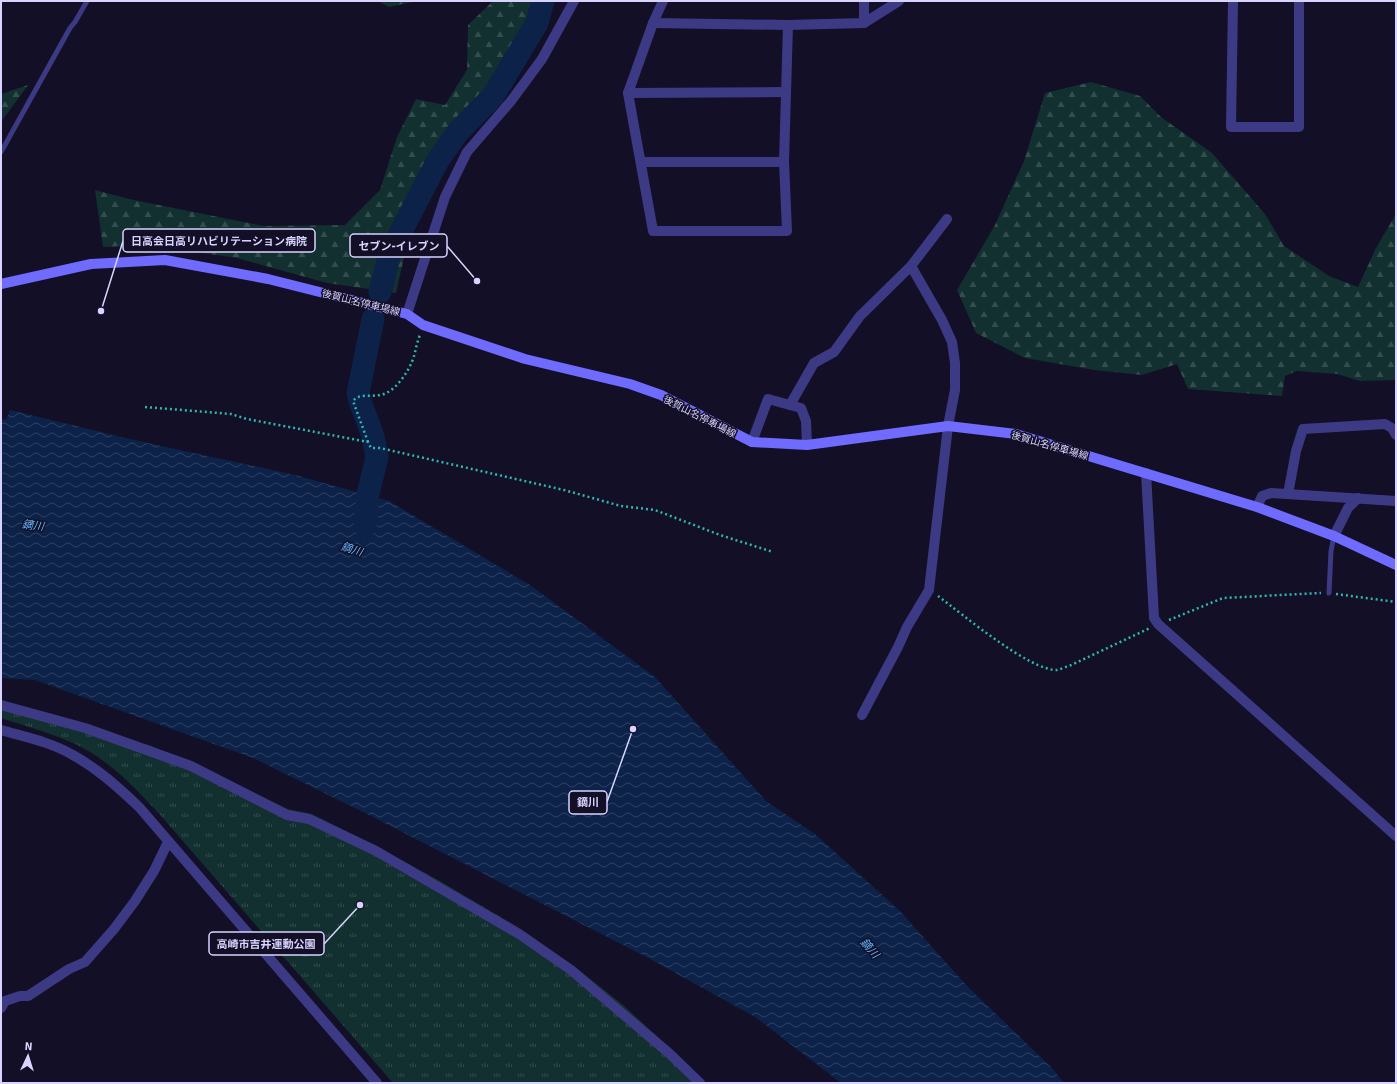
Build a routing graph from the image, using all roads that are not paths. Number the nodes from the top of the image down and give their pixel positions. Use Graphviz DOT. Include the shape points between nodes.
graph roads {
  1 [pos="87,1"];
  2 [pos="574,1"];
  3 [pos="663,1"];
  4 [pos="864,1"];
  5 [pos="899,1"];
  6 [pos="1233,1"];
  7 [pos="1299,1"];
  8 [pos="653,23"];
  9 [pos="864,23"];
  10 [pos="788,25"];
  11 [pos="785,92"];
  12 [pos="628,93"];
  13 [pos="1,152"];
  14 [pos="642,162"];
  15 [pos="784,162"];
  16 [pos="947,219"];
  17 [pos="911,266"];
  18 [pos="1,284"];
  19 [pos="407,314"];
  20 [pos="790,405"];
  21 [pos="948,426"];
  22 [pos="1396,435"];
  23 [pos="752,442"];
  24 [pos="807,445"];
  25 [pos="1146,473"];
  26 [pos="1288,494"];
  27 [pos="1358,498"];
  28 [pos="1396,501"];
  29 [pos="1257,507"];
  30 [pos="1334,536"];
  31 [pos="1396,565"];
  32 [pos="1329,593"];
  33 [pos="1,705"];
  34 [pos="862,715"];
  35 [pos="1,730"];
  36 [pos="1396,836"];
  37 [pos="168,842"];
  38 [pos="1,1008"];
  39 [pos="377,1083"];
  40 [pos="700,1083"];
  1 -- 13 [label="lane"];
  2 -- 19 [label="street" via="542,59 468,152 446,197"];
  3 -- 8 [label="street"];
  4 -- 9 [label="street"];
  5 -- 9 [label="street"];
  6 -- 7 [label="street" via="1231,127 1299,127"];
  8 -- 10 [label="street"];
  8 -- 12 [label="street"];
  9 -- 10 [label="street"];
  10 -- 11 [label="street"];
  11 -- 12 [label="street"];
  11 -- 15 [label="street"];
  12 -- 14 [label="street"];
  14 -- 15 [label="street"];
  14 -- 15 [label="street" via="654,231 787,231"];
  16 -- 17 [label="street"];
  17 -- 20 [label="street" via="860,316 834,352 814,363"];
  17 -- 21 [label="street" via="952,342 955,390"];
  18 -- 19 [label="main road, 後賀山名停車場線" via="91,264 165,260 268,278"];
  19 -- 23 [label="main road, 後賀山名停車場線" via="423,325 525,359 630,384 661,395"];
  20 -- 23 [label="street" via="768,399"];
  20 -- 24 [label="street" via="801,408 806,420"];
  21 -- 24 [label="main road, 後賀山名停車場線"];
  21 -- 25 [label="main road, 後賀山名停車場線" via="1016,434"];
  21 -- 34 [label="street" via="929,590"];
  22 -- 26 [label="street" via="1392,428 1385,424 1303,429"];
  23 -- 24 [label="main road, 後賀山名停車場線"];
  25 -- 29 [label="main road, 後賀山名停車場線"];
  25 -- 36 [label="street" via="1154,618 1158,624"];
  26 -- 27 [label="street"];
  26 -- 29 [label="street" via="1271,493 1262,496"];
  27 -- 28 [label="street"];
  27 -- 30 [label="street" via="1348,508"];
  29 -- 30 [label="main road, 後賀山名停車場線"];
  30 -- 31 [label="main road, 後賀山名停車場線"];
  30 -- 32 [label="lane" via="1330,551"];
  33 -- 40 [label="street" via="85,728 184,763 287,815 309,819 376,851 518,934 571,970 670,1054"];
  35 -- 37 [label="street" via="70,753 95,768 139,807"];
  37 -- 38 [label="street" via="154,871 134,901 85,962 69,969 28,996 5,1001"];
  37 -- 39 [label="street"];
}
